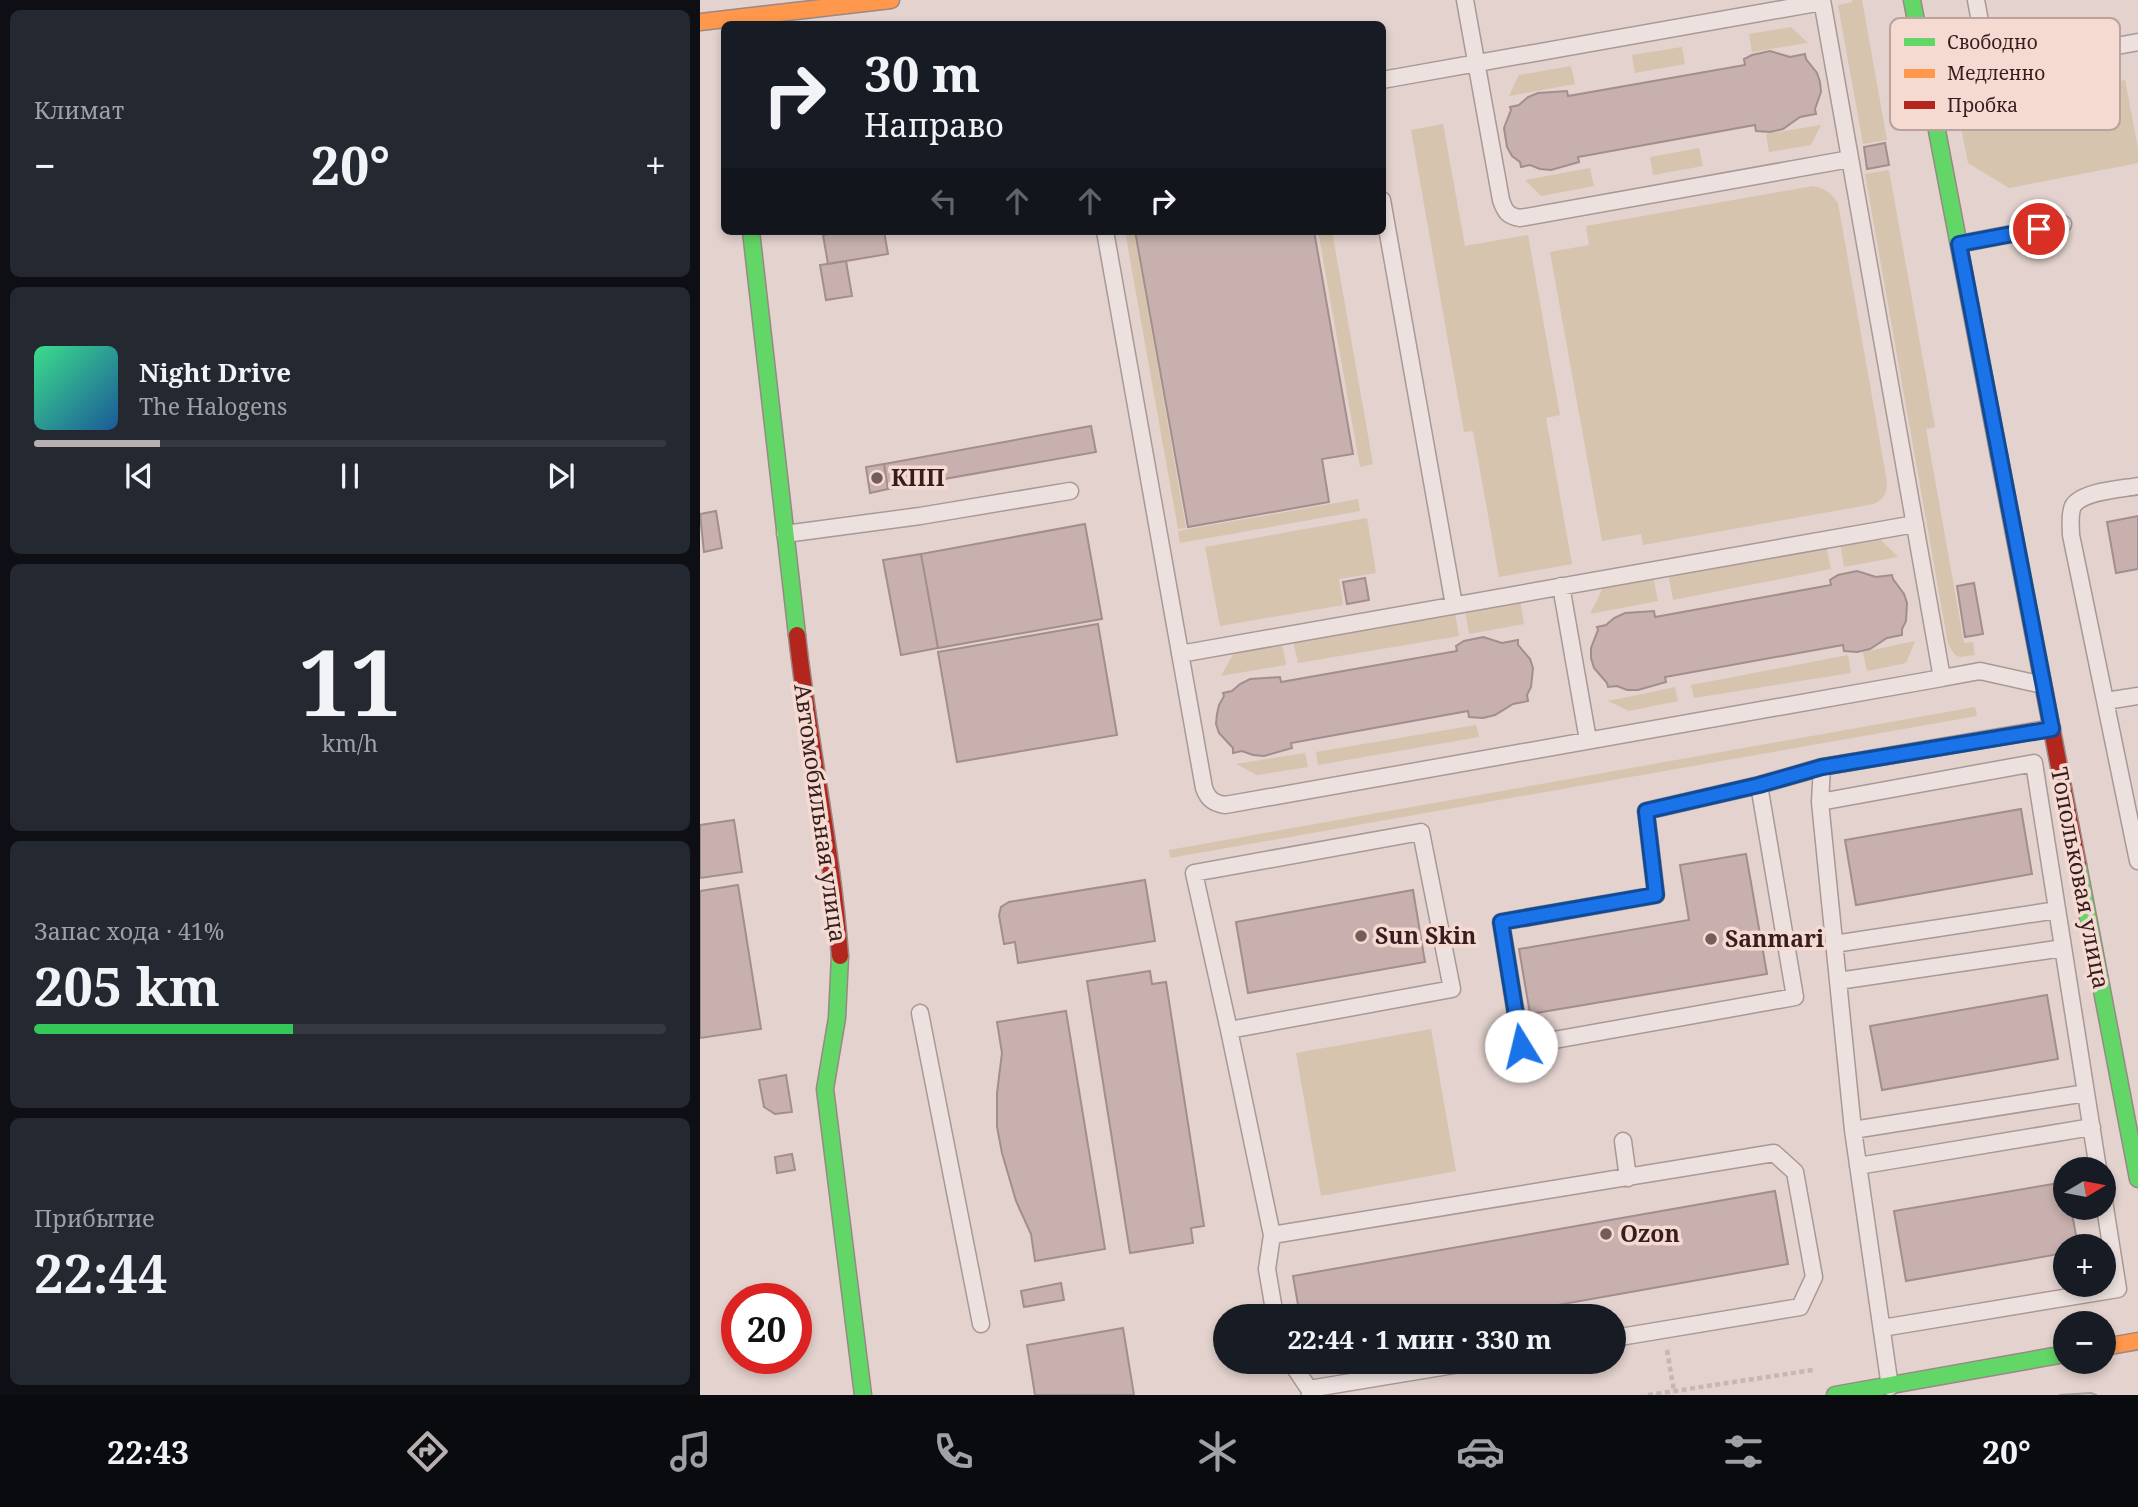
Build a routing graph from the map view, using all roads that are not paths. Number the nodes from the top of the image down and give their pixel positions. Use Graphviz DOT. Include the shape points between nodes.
graph roads {
  1 [pos="891,0"];
  2 [pos="1465,0"];
  3 [pos="1912,0"];
  4 [pos="1976,0"];
  5 [pos="1822,1"];
  6 [pos="1915,18"];
  7 [pos="1979,18"];
  8 [pos="700,22"];
  9 [pos="2138,43"];
  10 [pos="2120,46"];
  11 [pos="1476,63"];
  12 [pos="1386,79"];
  13 [pos="1937,130"];
  14 [pos="1850,159"];
  15 [pos="1386,222"];
  16 [pos="2063,224"];
  17 [pos="751,235"];
  18 [pos="1106,235"];
  19 [pos="1959,244"];
  20 [pos="2138,486"];
  21 [pos="1070,491"];
  22 [pos="1915,524"];
  23 [pos="784,535"];
  24 [pos="1561,586"];
  25 [pos="1454,605"];
  26 [pos="1180,654"];
  27 [pos="1942,678"];
  28 [pos="2043,685"];
  29 [pos="2138,696"];
  30 [pos="2106,701"];
  31 [pos="2052,729"];
  32 [pos="1588,740"];
  33 [pos="1822,767"];
  34 [pos="1759,785"];
  35 [pos="1820,802"];
  36 [pos="2138,861"];
  37 [pos="2057,910"];
  38 [pos="1834,944"];
  39 [pos="2063,948"];
  40 [pos="1838,981"];
  41 [pos="920,1013"];
  42 [pos="1229,1030"];
  43 [pos="2086,1093"];
  44 [pos="2092,1127"];
  45 [pos="2133,1128"];
  46 [pos="1853,1130"];
  47 [pos="1623,1141"];
  48 [pos="2096,1157"];
  49 [pos="1858,1166"];
  50 [pos="1628,1178"];
  51 [pos="2138,1179"];
  52 [pos="2107,1220"];
  53 [pos="1272,1235"];
  54 [pos="1273,1304"];
  55 [pos="981,1324"];
  56 [pos="1882,1328"];
  57 [pos="1626,1336"];
  58 [pos="2138,1341"];
  59 [pos="2116,1345"];
  60 [pos="2053,1356"];
  61 [pos="1299,1374"];
  62 [pos="1407,1374"];
  63 [pos="1890,1387"];
  64 [pos="1310,1392"];
  65 [pos="863,1395"];
  66 [pos="1835,1395"];
  1 -- 8 [label="street"];
  2 -- 11 [label="lane"];
  3 -- 6 [label="street, Топольковая улица"];
  4 -- 7 [label="lane"];
  5 -- 11 [label="lane"];
  5 -- 14 [label="lane"];
  9 -- 10 [label="lane"];
  11 -- 12 [label="lane"];
  11 -- 14 [label="lane" via="1501,200 1511,216"];
  13 -- 19 [label="street, Топольковая улица"];
  14 -- 22 [label="lane"];
  15 -- 25 [label="lane"];
  16 -- 19 [label="lane"];
  17 -- 23 [label="street, Автомобильная улица"];
  18 -- 26 [label="lane"];
  19 -- 28 [label="street, Топольковая улица"];
  20 -- 30 [label="lane" via="2081,498 2073,507 2071,520"];
  21 -- 23 [label="lane"];
  22 -- 24 [label="lane"];
  22 -- 27 [label="lane"];
  23 -- 65 [label="street, Автомобильная улица" via="804,709 836,901 841,957 825,1089"];
  24 -- 25 [label="lane"];
  24 -- 32 [label="lane"];
  25 -- 26 [label="lane"];
  26 -- 32 [label="lane" via="1204,788 1215,804"];
  27 -- 28 [label="lane" via="1980,671"];
  27 -- 32 [label="lane"];
  28 -- 31 [label="street, Топольковая улица"];
  29 -- 30 [label="lane"];
  30 -- 36 [label="lane"];
  31 -- 33 [label="lane"];
  31 -- 45 [label="street, Топольковая улица"];
  33 -- 34 [label="lane"];
  33 -- 35 [label="lane"];
  34 -- 34 [label="lane" via="1646,811 1656,895 1501,922 1521,1046 1795,997"];
  35 -- 37 [label="lane" via="2034,763"];
  35 -- 38 [label="lane"];
  37 -- 38 [label="lane"];
  37 -- 39 [label="lane"];
  38 -- 40 [label="lane"];
  39 -- 40 [label="lane"];
  39 -- 43 [label="lane"];
  40 -- 46 [label="lane"];
  41 -- 55 [label="lane"];
  42 -- 42 [label="lane" via="1452,989 1422,832 1194,873"];
  42 -- 53 [label="lane"];
  43 -- 44 [label="lane"];
  43 -- 46 [label="lane"];
  44 -- 48 [label="lane"];
  44 -- 49 [label="lane"];
  45 -- 51 [label="street, Топольковая улица"];
  46 -- 49 [label="lane"];
  47 -- 50 [label="lane"];
  49 -- 56 [label="lane"];
  50 -- 53 [label="lane"];
  50 -- 57 [label="lane" via="1774,1153 1795,1172 1814,1277 1800,1307"];
  52 -- 56 [label="lane" via="2118,1289"];
  53 -- 54 [label="lane" via="1267,1269"];
  56 -- 63 [label="lane"];
  58 -- 59 [label="street"];
  60 -- 63 [label="street"];
  61 -- 64 [label="lane"];
  62 -- 64 [label="lane"];
  63 -- 66 [label="street"];
}
